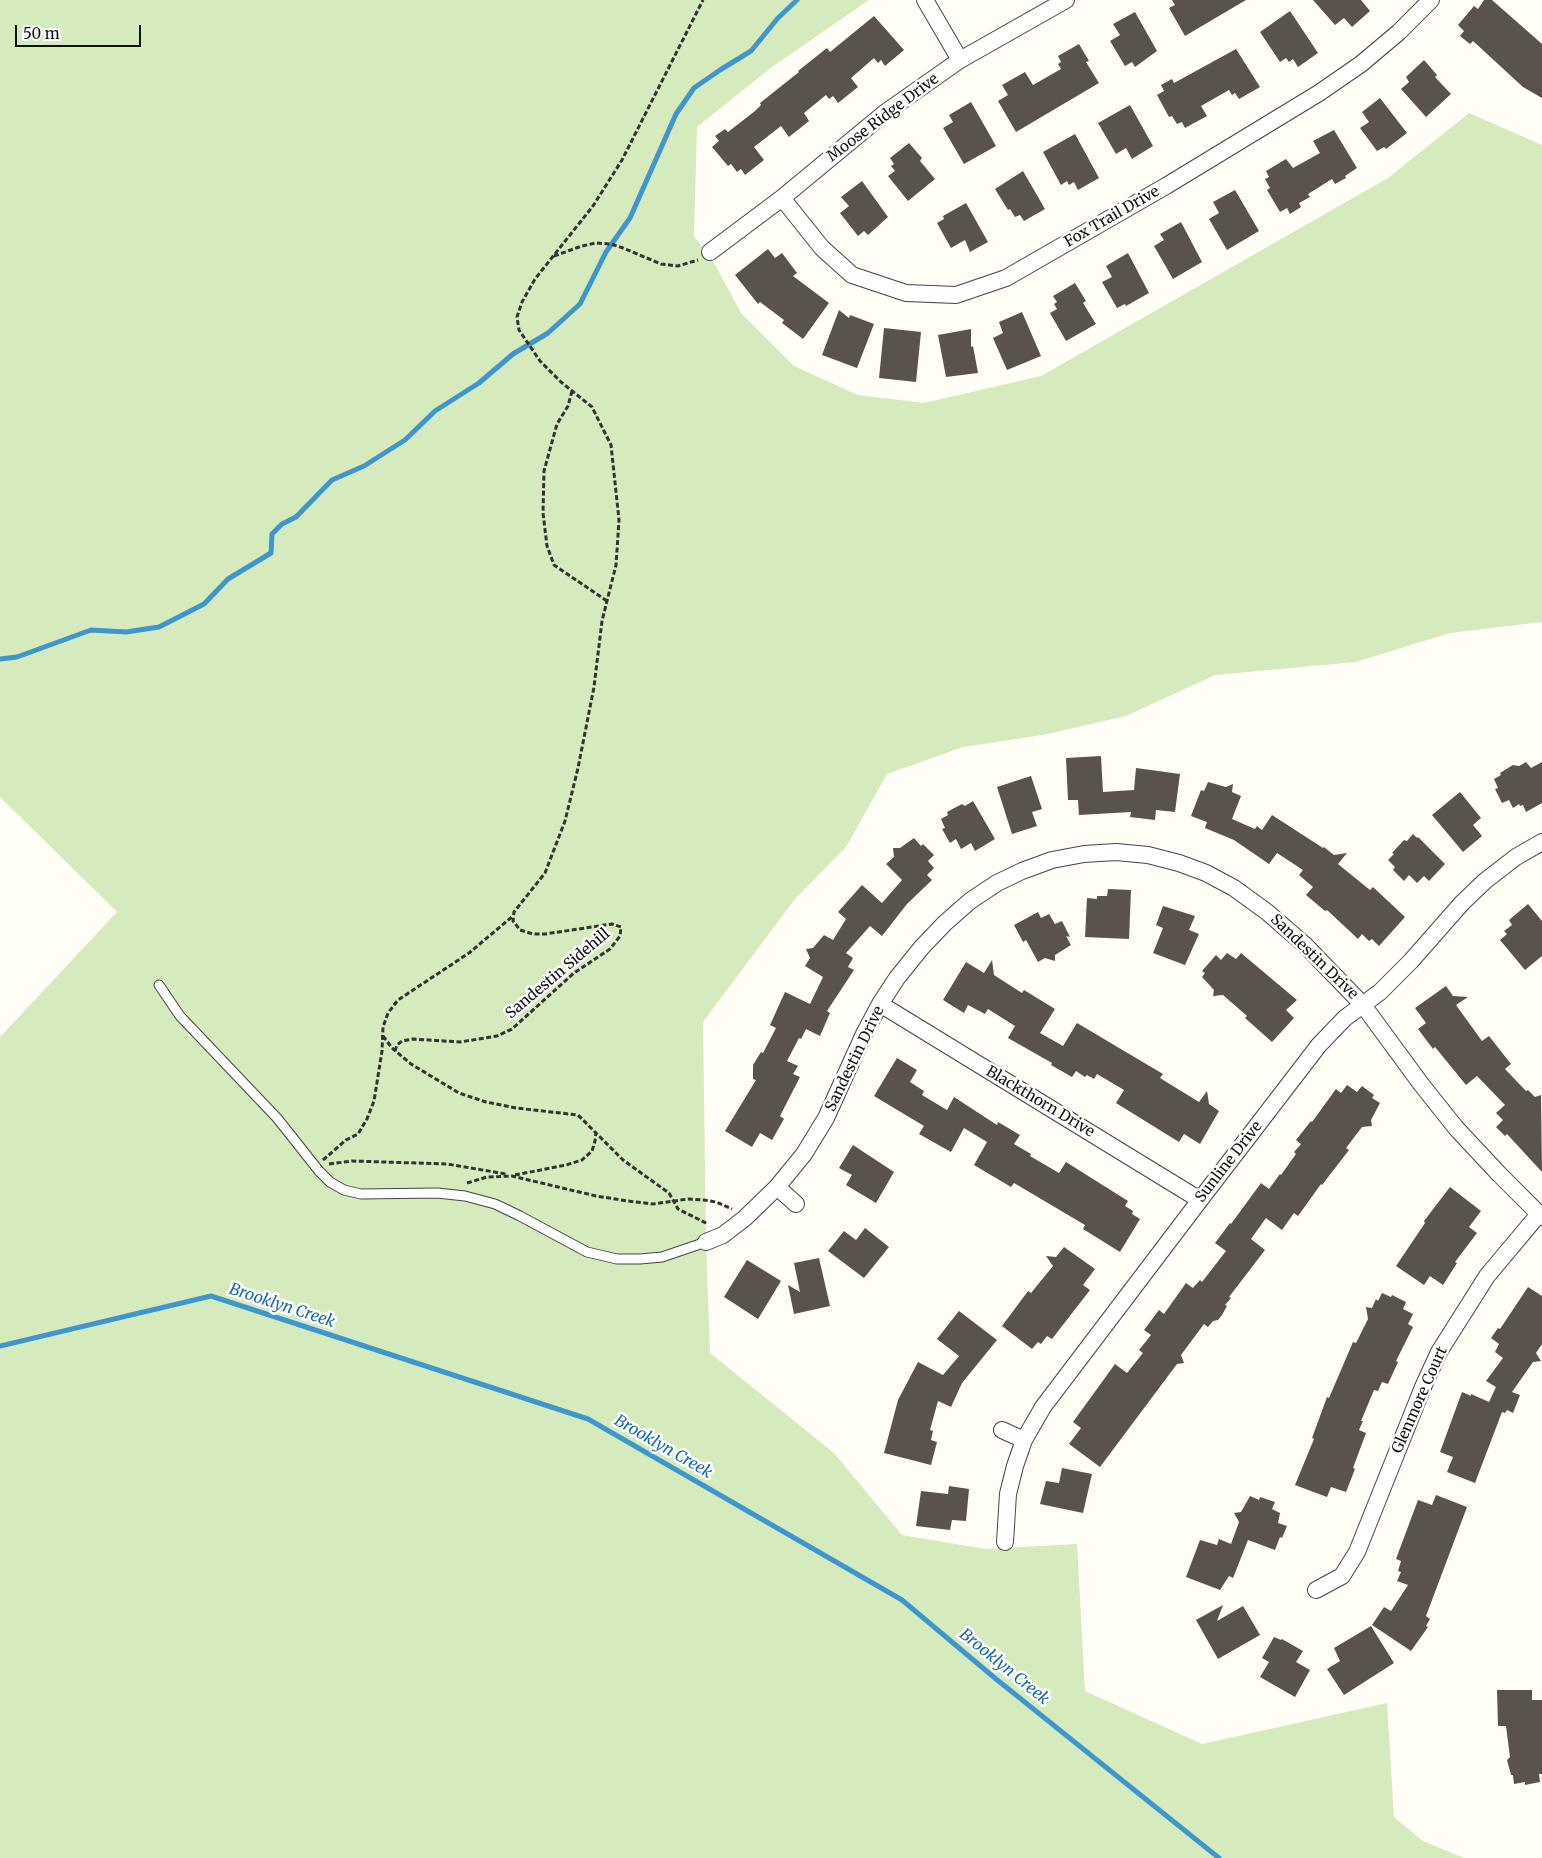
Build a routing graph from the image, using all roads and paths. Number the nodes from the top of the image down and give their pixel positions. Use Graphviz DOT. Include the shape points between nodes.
graph roads {
  1 [pos="703,0"];
  2 [pos="925,0"];
  3 [pos="1066,0"];
  4 [pos="1431,0"];
  5 [pos="960,60"];
  6 [pos="782,198"];
  7 [pos="710,252"];
  8 [pos="553,256"];
  9 [pos="572,391"];
  10 [pos="607,601"];
  11 [pos="1542,842"];
  12 [pos="513,916"];
  13 [pos="159,986"];
  14 [pos="880,1004"];
  15 [pos="1363,1004"];
  16 [pos="383,1036"];
  17 [pos="395,1051"];
  18 [pos="596,1132"];
  19 [pos="316,1165"];
  20 [pos="512,1176"];
  21 [pos="465,1184"];
  22 [pos="777,1187"];
  23 [pos="1200,1200"];
  24 [pos="674,1202"];
  25 [pos="796,1204"];
  26 [pos="1540,1215"];
  27 [pos="745,1218"];
  28 [pos="723,1235"];
  29 [pos="706,1242"];
  30 [pos="1002,1430"];
  31 [pos="1024,1440"];
  32 [pos="1005,1542"];
  33 [pos="1316,1590"];
  1 -- 8 [label="path" via="622,160 593,206"];
  2 -- 5 [label="street"];
  3 -- 5 [label="street, Moose Ridge Drive"];
  4 -- 6 [label="street, Fox Trail Drive" via="1399,32 1319,93 1006,278 956,295 906,293 852,275 822,248"];
  5 -- 6 [label="street, Moose Ridge Drive" via="886,112"];
  6 -- 7 [label="street, Moose Ridge Drive"];
  7 -- 8 [label="path" via="694,262 678,266 661,264 611,244 596,243"];
  8 -- 9 [label="path" via="522,302 517,317 519,330 540,361"];
  9 -- 10 [label="path" via="592,407 611,445 619,520 616,565"];
  9 -- 10 [label="path" via="568,406 557,424 544,471 546,546 554,565"];
  10 -- 12 [label="path" via="589,716 565,821 545,872"];
  11 -- 15 [label="street, Sunline Drive" via="1516,857 1485,882 1411,961"];
  12 -- 16 [label="path" via="469,953 398,1000 388,1013"];
  12 -- 17 [label="path, Sandestin Sidehill" via="520,930 533,934 612,924 621,927 620,936 610,949 574,973 512,1029 497,1036 460,1042 402,1041"];
  13 -- 19 [label="lane" via="180,1016 277,1118"];
  14 -- 15 [label="street, Sandestin Drive" via="897,978 945,923 997,883 1052,860 1116,852 1148,855 1179,863 1206,872 1234,888 1305,945"];
  14 -- 22 [label="street, Sandestin Drive" via="826,1118 804,1154"];
  14 -- 23 [label="street, Blackthorn Drive"];
  15 -- 23 [label="street, Sunline Drive" via="1319,1045"];
  15 -- 26 [label="street, Sandestin Drive" via="1456,1128"];
  16 -- 17 [label="path"];
  16 -- 19 [label="path" via="374,1101 367,1119 358,1134"];
  17 -- 18 [label="path" via="459,1093 486,1102 578,1116"];
  18 -- 20 [label="path" via="592,1150 582,1160"];
  18 -- 24 [label="path" via="623,1160 669,1193"];
  19 -- 20 [label="path" via="352,1161 446,1164"];
  19 -- 29 [label="lane" via="330,1182 361,1194 437,1193 495,1204 587,1252 617,1259 662,1256"];
  20 -- 21 [label="path" via="487,1177"];
  20 -- 24 [label="path" via="628,1202"];
  22 -- 25 [label="street"];
  22 -- 27 [label="street, Sandestin Drive"];
  23 -- 31 [label="street, Sunline Drive" via="1043,1407"];
  24 -- 27 [label="path" via="688,1199 710,1201"];
  24 -- 28 [label="path" via="678,1209"];
  26 -- 33 [label="street, Glenmore Court" via="1487,1276 1439,1352 1357,1552 1342,1576"];
  27 -- 28 [label="street, Sandestin Drive"];
  28 -- 29 [label="street, Sandestin Drive"];
  30 -- 31 [label="street"];
  31 -- 32 [label="street, Sunline Drive" via="1008,1494"];
}
